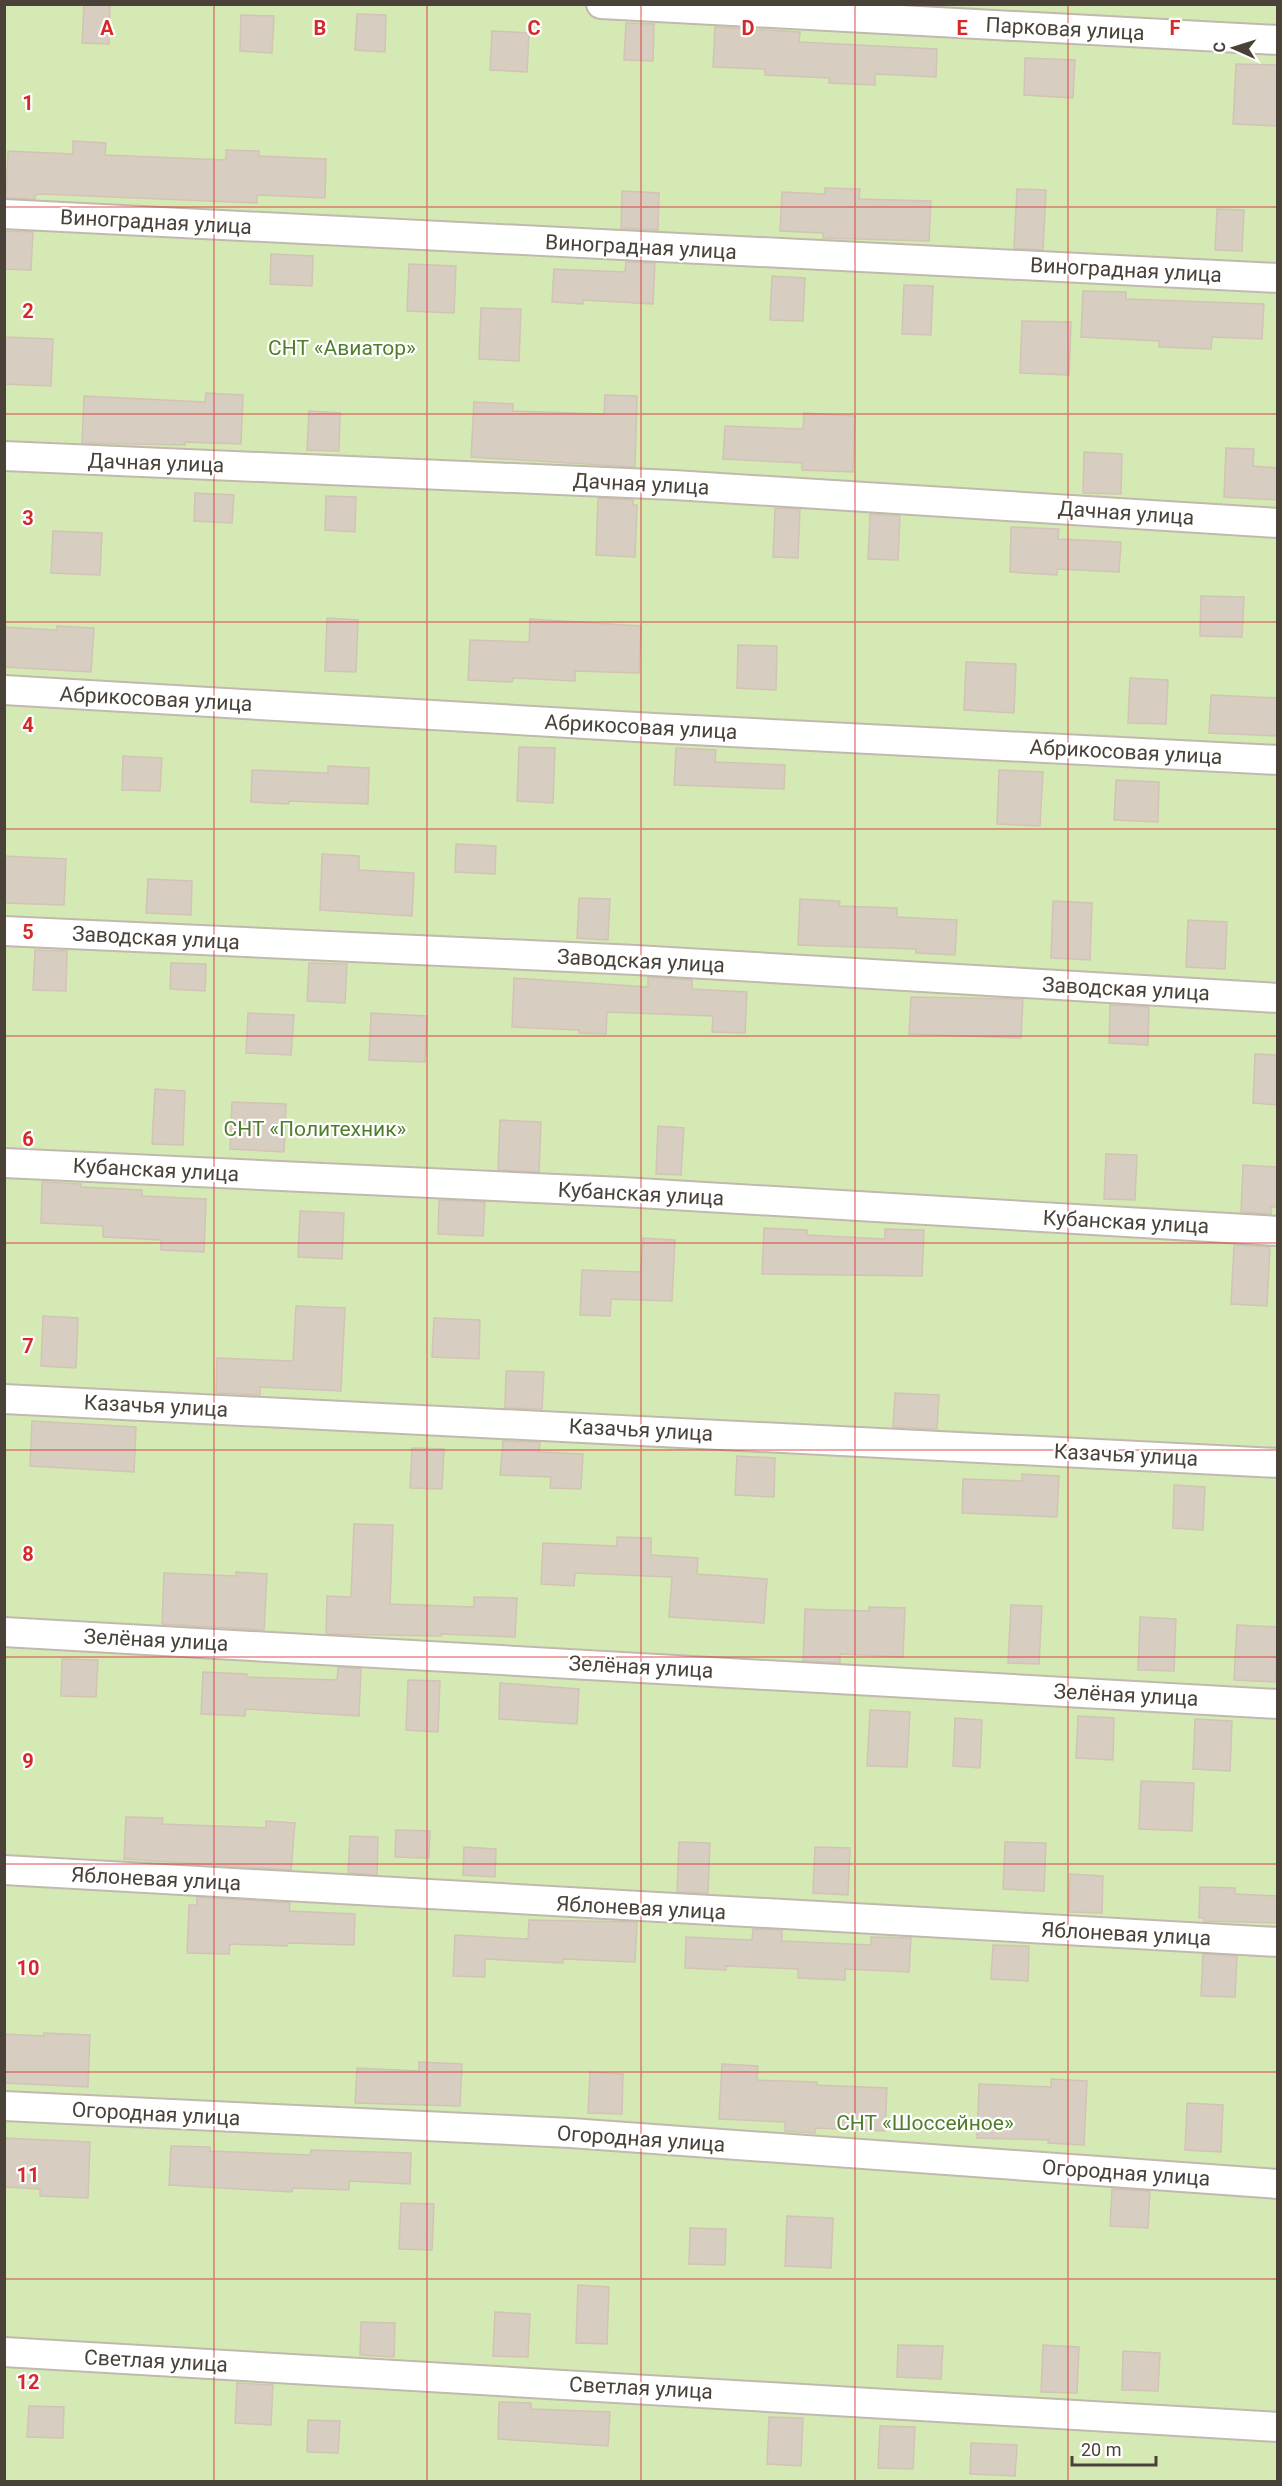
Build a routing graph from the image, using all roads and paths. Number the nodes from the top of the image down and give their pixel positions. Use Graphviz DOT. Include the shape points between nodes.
graph roads {
  1 [pos="601,4"];
  2 [pos="1278,40"];
  3 [pos="4,214"];
  4 [pos="1278,278"];
  5 [pos="4,456"];
  6 [pos="1278,523"];
  7 [pos="4,690"];
  8 [pos="1278,760"];
  9 [pos="4,931"];
  10 [pos="1278,998"];
  11 [pos="4,1163"];
  12 [pos="1278,1231"];
  13 [pos="4,1399"];
  14 [pos="1278,1463"];
  15 [pos="4,1632"];
  16 [pos="1278,1704"];
  17 [pos="4,1870"];
  18 [pos="1278,1942"];
  19 [pos="4,2106"];
  20 [pos="1278,2184"];
  21 [pos="4,2352"];
  22 [pos="1278,2427"];
  1 -- 2 [label="street, Парковая улица"];
  3 -- 4 [label="street, Виноградная улица"];
  5 -- 6 [label="street, Дачная улица" via="674,485"];
  7 -- 8 [label="street, Абрикосовая улица"];
  9 -- 10 [label="street, Заводская улица" via="647,961"];
  11 -- 12 [label="street, Кубанская улица" via="622,1192"];
  13 -- 14 [label="street, Казачья улица"];
  15 -- 16 [label="street, Зелёная улица"];
  17 -- 18 [label="street, Яблоневая улица"];
  19 -- 20 [label="street, Огородная улица" via="571,2133"];
  21 -- 22 [label="street, Светлая улица"];
}
